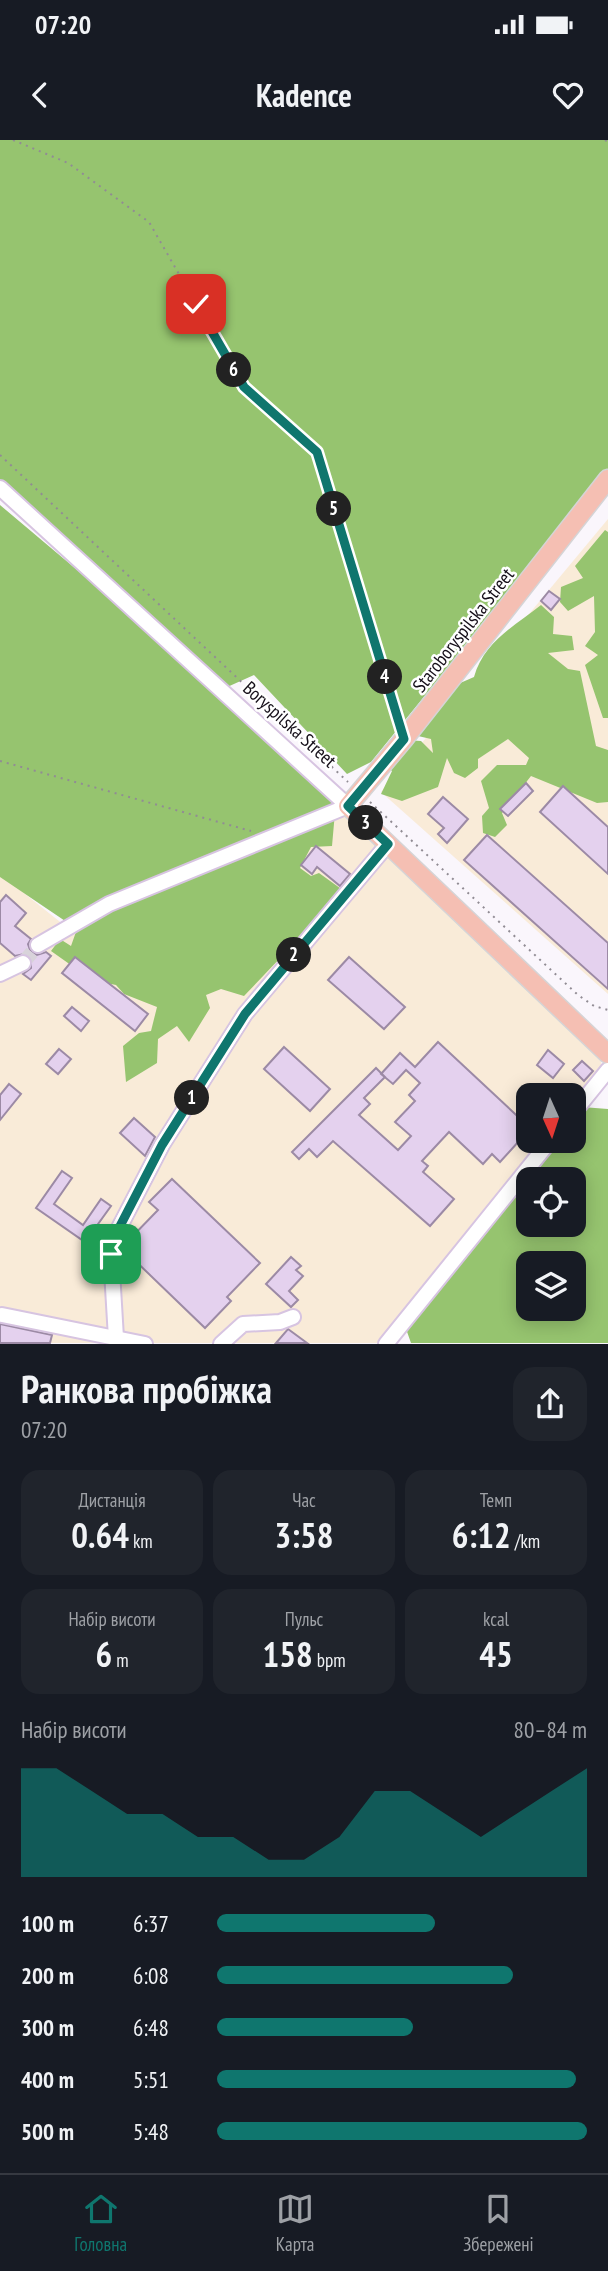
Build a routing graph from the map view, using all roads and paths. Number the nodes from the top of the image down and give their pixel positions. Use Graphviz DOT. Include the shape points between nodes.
graph roads {
  1 [pos="13,140"];
  2 [pos="0,455"];
  3 [pos="608,480"];
  4 [pos="0,488"];
  5 [pos="404,739"];
  6 [pos="0,761"];
  7 [pos="353,799"];
  8 [pos="272,837"];
  9 [pos="388,844"];
  10 [pos="38,945"];
  11 [pos="23,962"];
  12 [pos="0,974"];
  13 [pos="608,1010"];
  14 [pos="608,1054"];
  15 [pos="606,1075"];
  16 [pos="586,1098"];
  17 [pos="540,1153"];
  18 [pos="2,1315"];
  19 [pos="293,1317"];
  20 [pos="116,1338"];
  21 [pos="145,1343"];
  22 [pos="221,1343"];
  23 [pos="386,1343"];
  1 -- 5 [label="path" via="68,163 149,222 244,387 317,452"];
  2 -- 7 [label="path"];
  3 -- 5 [label="main road, Staroboryspilska Street"];
  4 -- 7 [label="street, Boryspilska Street"];
  5 -- 7 [label="main road, Staroboryspilska Street"];
  6 -- 8 [label="path"];
  7 -- 8 [label="street"];
  7 -- 9 [label="main road, Boryspilska Street"];
  7 -- 13 [label="path" via="578,995"];
  8 -- 10 [label="street" via="109,904"];
  9 -- 14 [label="main road, Boryspilska Street"];
  9 -- 20 [label="street" via="245,1014 162,1145 119,1228 111,1254"];
  11 -- 12 [label="street"];
  15 -- 16 [label="street"];
  17 -- 23 [label="street"];
  18 -- 20 [label="street"];
  19 -- 22 [label="street" via="243,1324"];
  20 -- 21 [label="street"];
}
